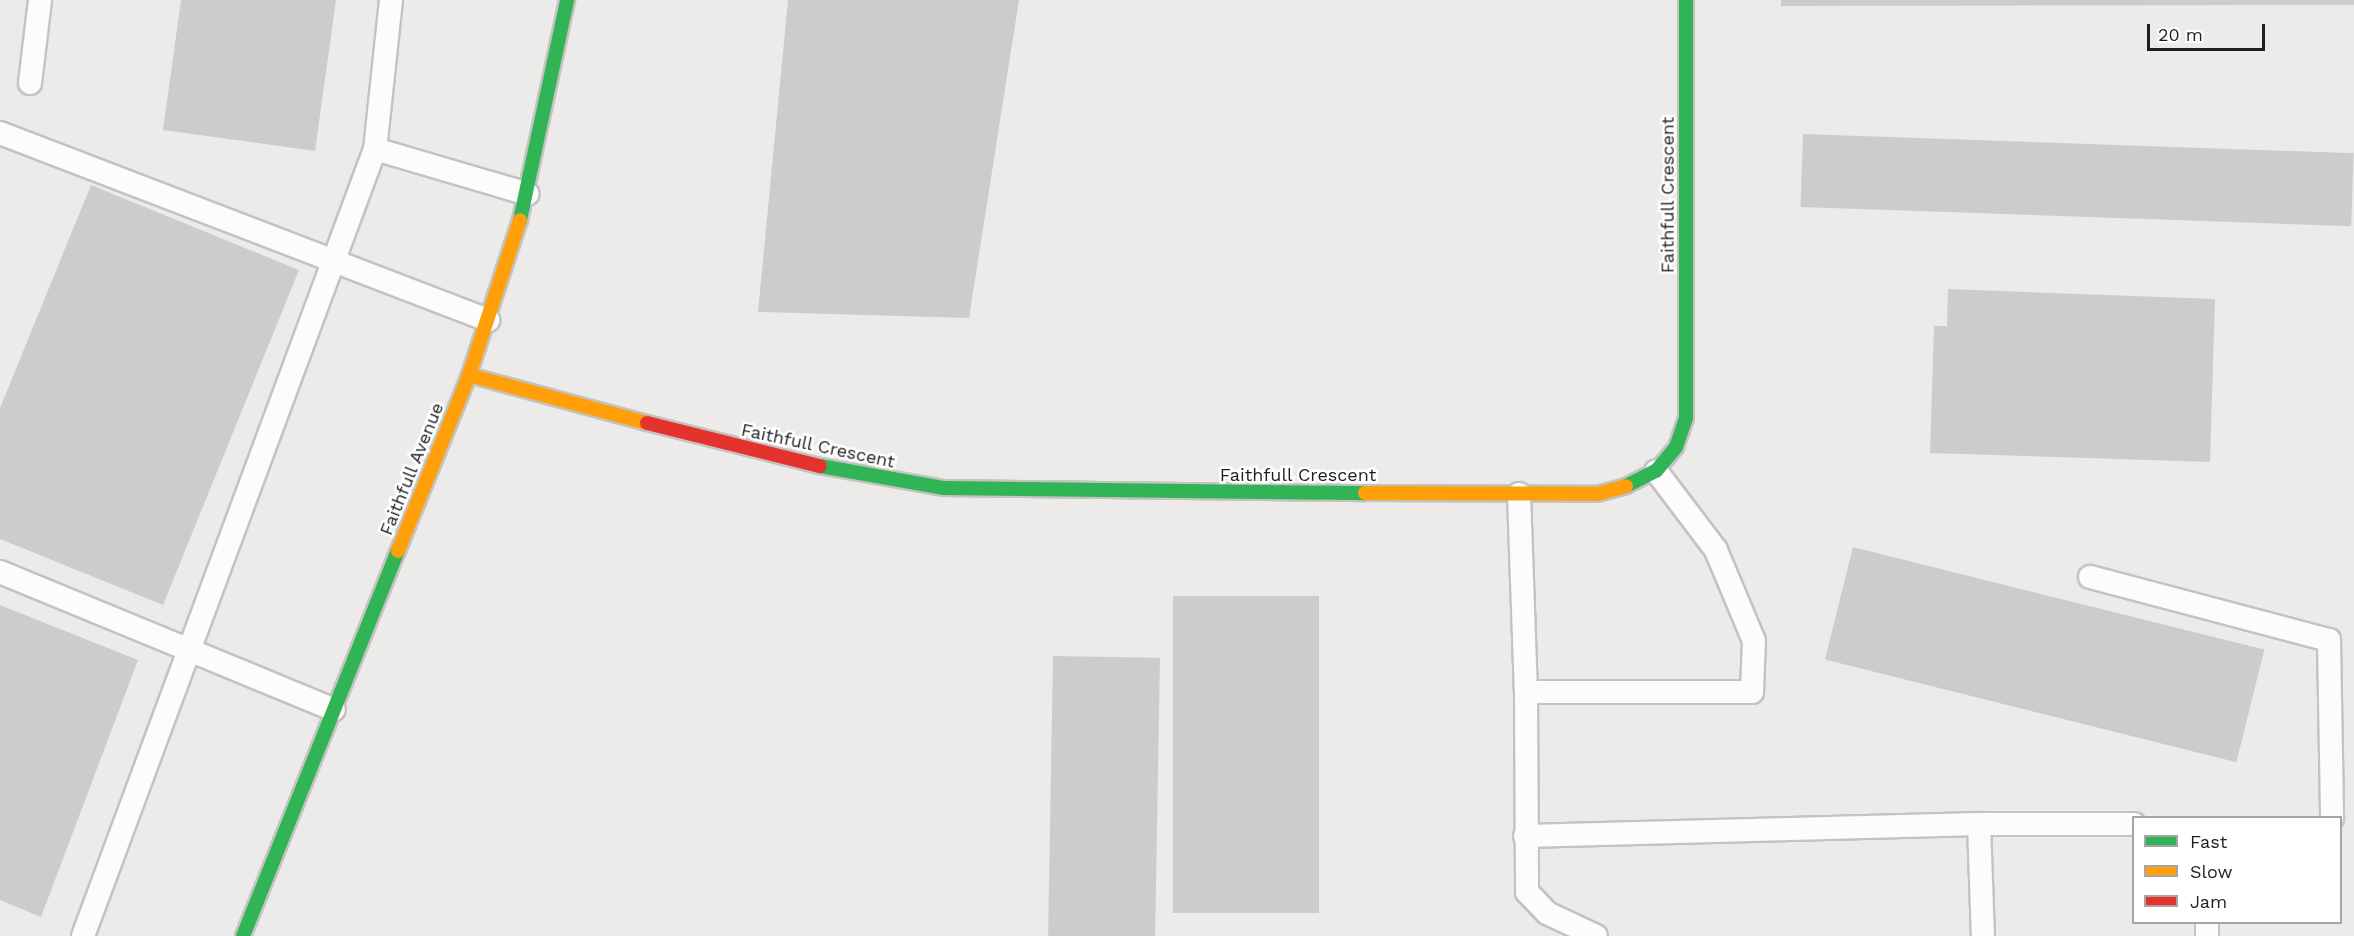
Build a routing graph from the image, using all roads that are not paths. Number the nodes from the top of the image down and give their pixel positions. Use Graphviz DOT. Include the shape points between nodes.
graph roads {
  1 [pos="40,0"];
  2 [pos="390,0"];
  3 [pos="567,0"];
  4 [pos="1686,0"];
  5 [pos="30,83"];
  6 [pos="0,133"];
  7 [pos="375,149"];
  8 [pos="528,194"];
  9 [pos="331,260"];
  10 [pos="488,320"];
  11 [pos="469,375"];
  12 [pos="1656,471"];
  13 [pos="1519,494"];
  14 [pos="0,572"];
  15 [pos="2090,577"];
  16 [pos="188,648"];
  17 [pos="1526,692"];
  18 [pos="334,710"];
  19 [pos="2332,816"];
  20 [pos="1979,824"];
  21 [pos="2132,824"];
  22 [pos="1525,836"];
  23 [pos="83,936"];
  24 [pos="243,936"];
  25 [pos="1596,936"];
  26 [pos="1983,936"];
  1 -- 5 [label="lane"];
  2 -- 7 [label="lane"];
  3 -- 8 [label="street, Faithfull Avenue"];
  4 -- 12 [label="street, Faithfull Crescent" via="1686,418 1676,447"];
  6 -- 9 [label="lane"];
  7 -- 8 [label="lane"];
  7 -- 9 [label="lane"];
  8 -- 10 [label="street, Faithfull Avenue"];
  9 -- 10 [label="lane"];
  9 -- 16 [label="lane"];
  10 -- 11 [label="street, Faithfull Avenue"];
  11 -- 13 [label="street, Faithfull Crescent" via="780,459 943,488"];
  11 -- 18 [label="street, Faithfull Avenue"];
  12 -- 13 [label="street, Faithfull Crescent" via="1597,494"];
  12 -- 17 [label="lane" via="1716,550 1754,641 1752,692"];
  13 -- 17 [label="lane"];
  14 -- 16 [label="lane"];
  15 -- 19 [label="lane" via="2329,640"];
  16 -- 18 [label="lane"];
  16 -- 23 [label="lane"];
  17 -- 22 [label="lane"];
  18 -- 24 [label="street, Faithfull Avenue"];
  20 -- 21 [label="lane"];
  20 -- 22 [label="lane"];
  20 -- 26 [label="lane"];
  22 -- 25 [label="lane" via="1527,892 1547,913"];
}
